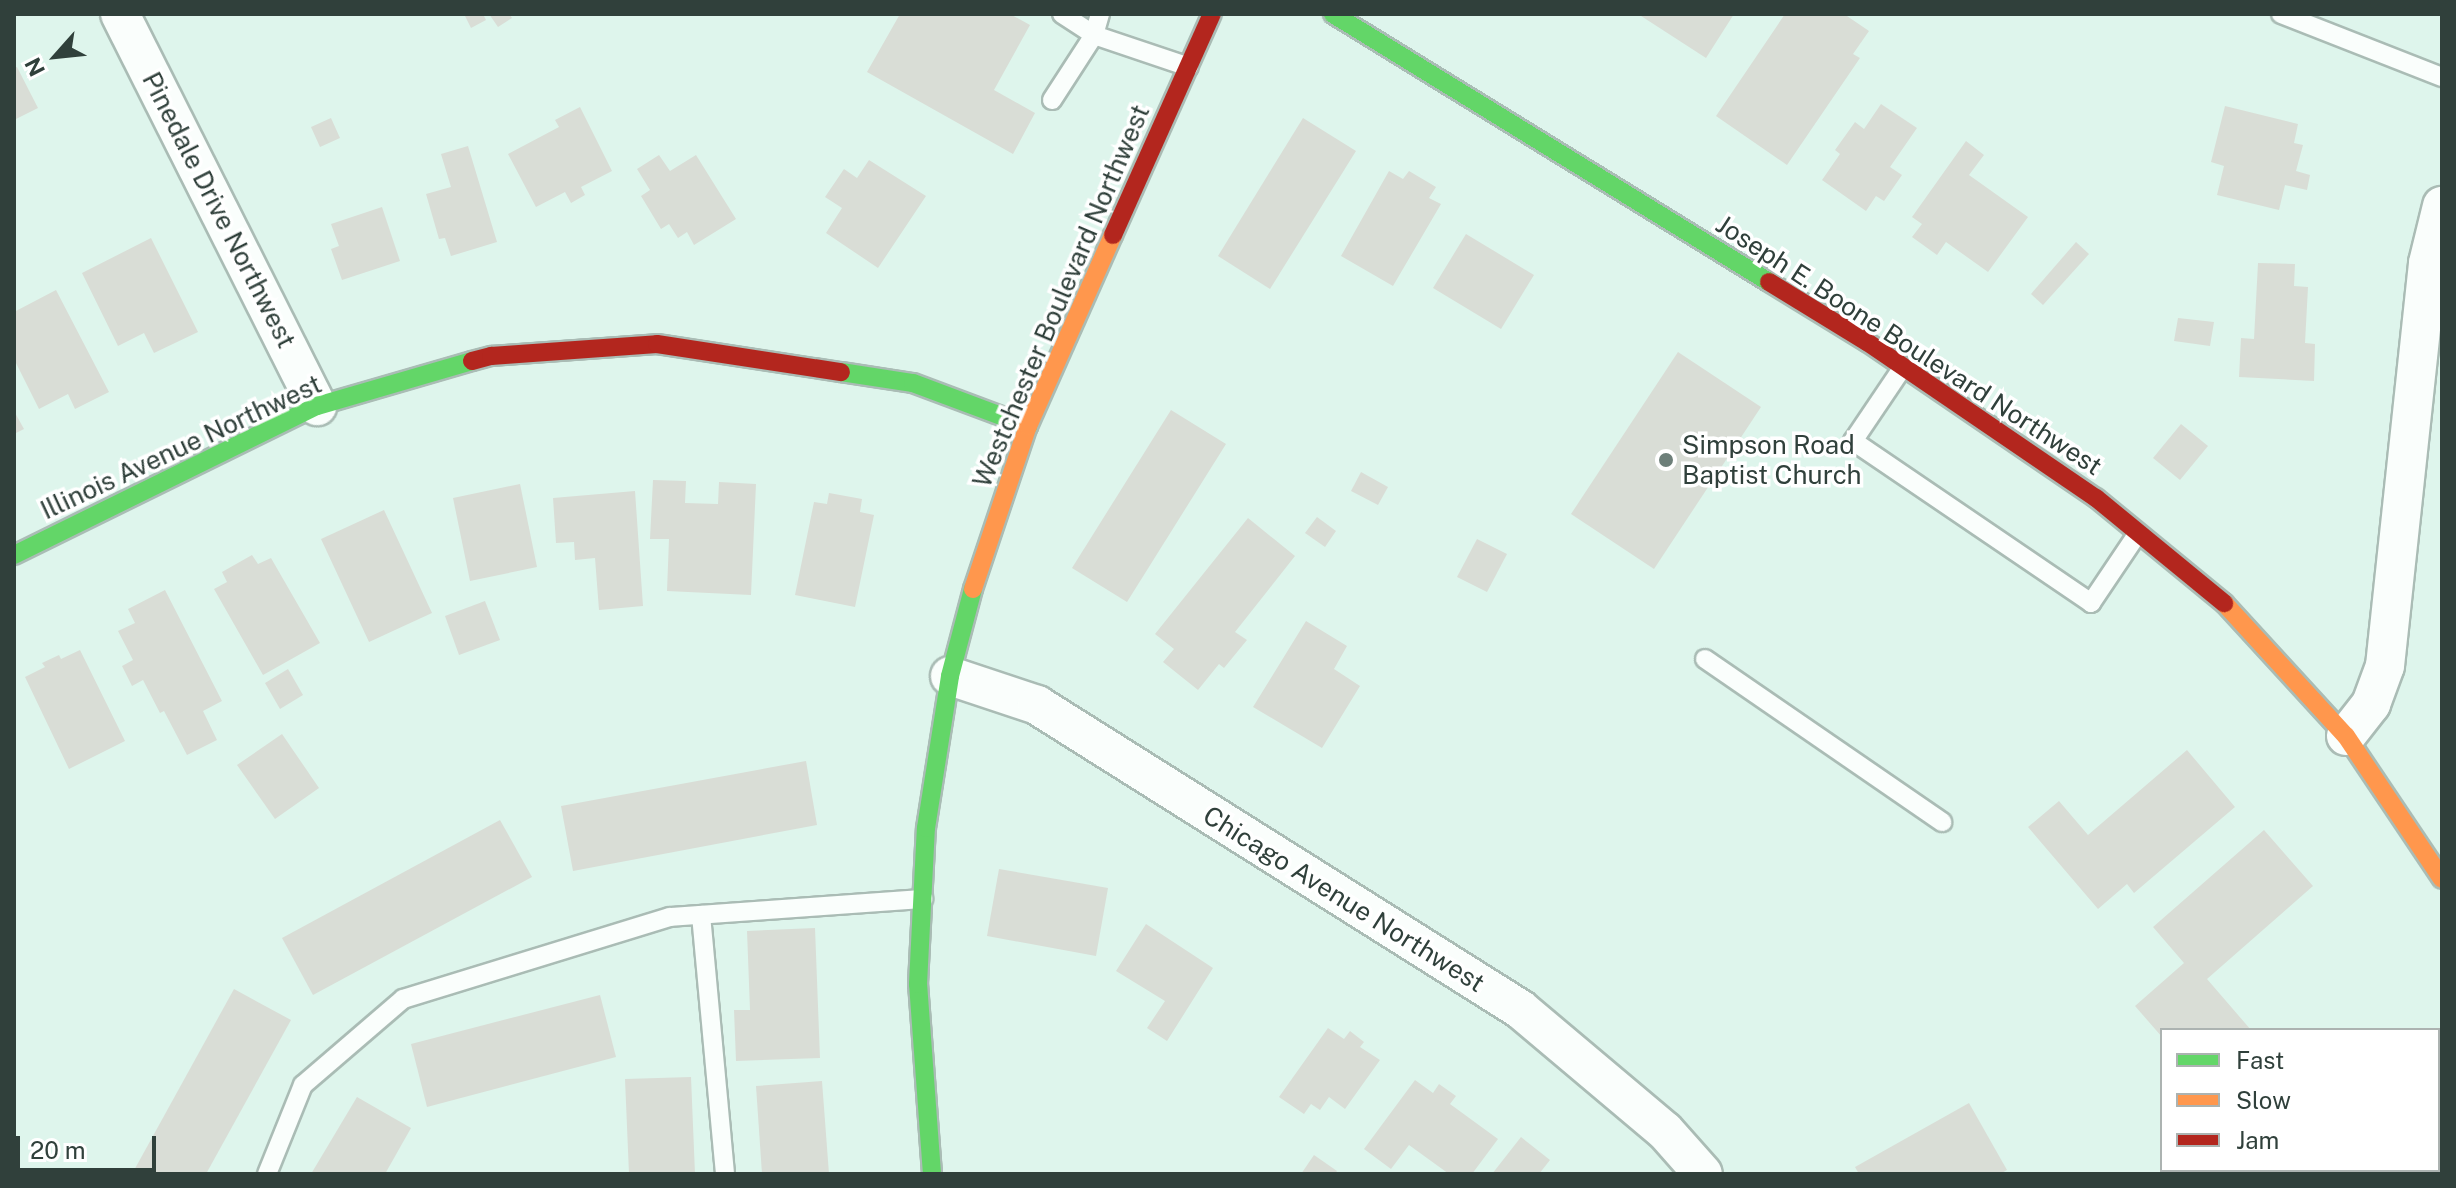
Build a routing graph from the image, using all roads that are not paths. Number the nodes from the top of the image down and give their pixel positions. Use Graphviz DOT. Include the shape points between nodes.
graph roads {
  1 [pos="120,14"];
  2 [pos="1062,14"];
  3 [pos="1100,14"];
  4 [pos="1212,14"];
  5 [pos="1333,14"];
  6 [pos="2281,14"];
  7 [pos="1094,35"];
  8 [pos="1189,67"];
  9 [pos="2442,77"];
  10 [pos="1052,100"];
  11 [pos="2442,206"];
  12 [pos="1903,367"];
  13 [pos="317,406"];
  14 [pos="1028,426"];
  15 [pos="2138,533"];
  16 [pos="14,555"];
  17 [pos="1705,659"];
  18 [pos="950,676"];
  19 [pos="2346,736"];
  20 [pos="1942,822"];
  21 [pos="2442,879"];
  22 [pos="923,899"];
  23 [pos="701,915"];
  24 [pos="267,1174"];
  25 [pos="725,1174"];
  26 [pos="932,1174"];
  27 [pos="1703,1174"];
  1 -- 13 [label="street, Pinedale Drive Northwest"];
  2 -- 7 [label="lane"];
  3 -- 7 [label="lane"];
  4 -- 8 [label="street, Westchester Boulevard Northwest"];
  5 -- 12 [label="street, Joseph E. Boone Boulevard Northwest"];
  6 -- 9 [label="lane"];
  7 -- 8 [label="lane"];
  7 -- 10 [label="lane"];
  8 -- 14 [label="street, Westchester Boulevard Northwest"];
  11 -- 19 [label="street" via="2428,263 2385,666 2371,704"];
  12 -- 15 [label="street, Joseph E. Boone Boulevard Northwest" via="2096,498"];
  12 -- 15 [label="lane" via="1853,441 2091,603"];
  13 -- 14 [label="street, Illinois Avenue Northwest" via="491,356 657,344 913,383"];
  13 -- 16 [label="street, Illinois Avenue Northwest"];
  14 -- 18 [label="street, Westchester Boulevard Northwest" via="984,549"];
  15 -- 19 [label="street, Joseph E. Boone Boulevard Northwest" via="2229,607"];
  17 -- 20 [label="lane"];
  18 -- 22 [label="street, Westchester Boulevard Northwest" via="926,828"];
  18 -- 27 [label="street, Chicago Avenue Northwest" via="1037,705 1520,1009 1665,1131"];
  19 -- 21 [label="street, Joseph E. Boone Boulevard Northwest"];
  22 -- 23 [label="lane"];
  22 -- 26 [label="street, Westchester Boulevard Northwest" via="918,984"];
  23 -- 24 [label="lane" via="670,917 403,999 303,1085"];
  23 -- 25 [label="lane"];
}
